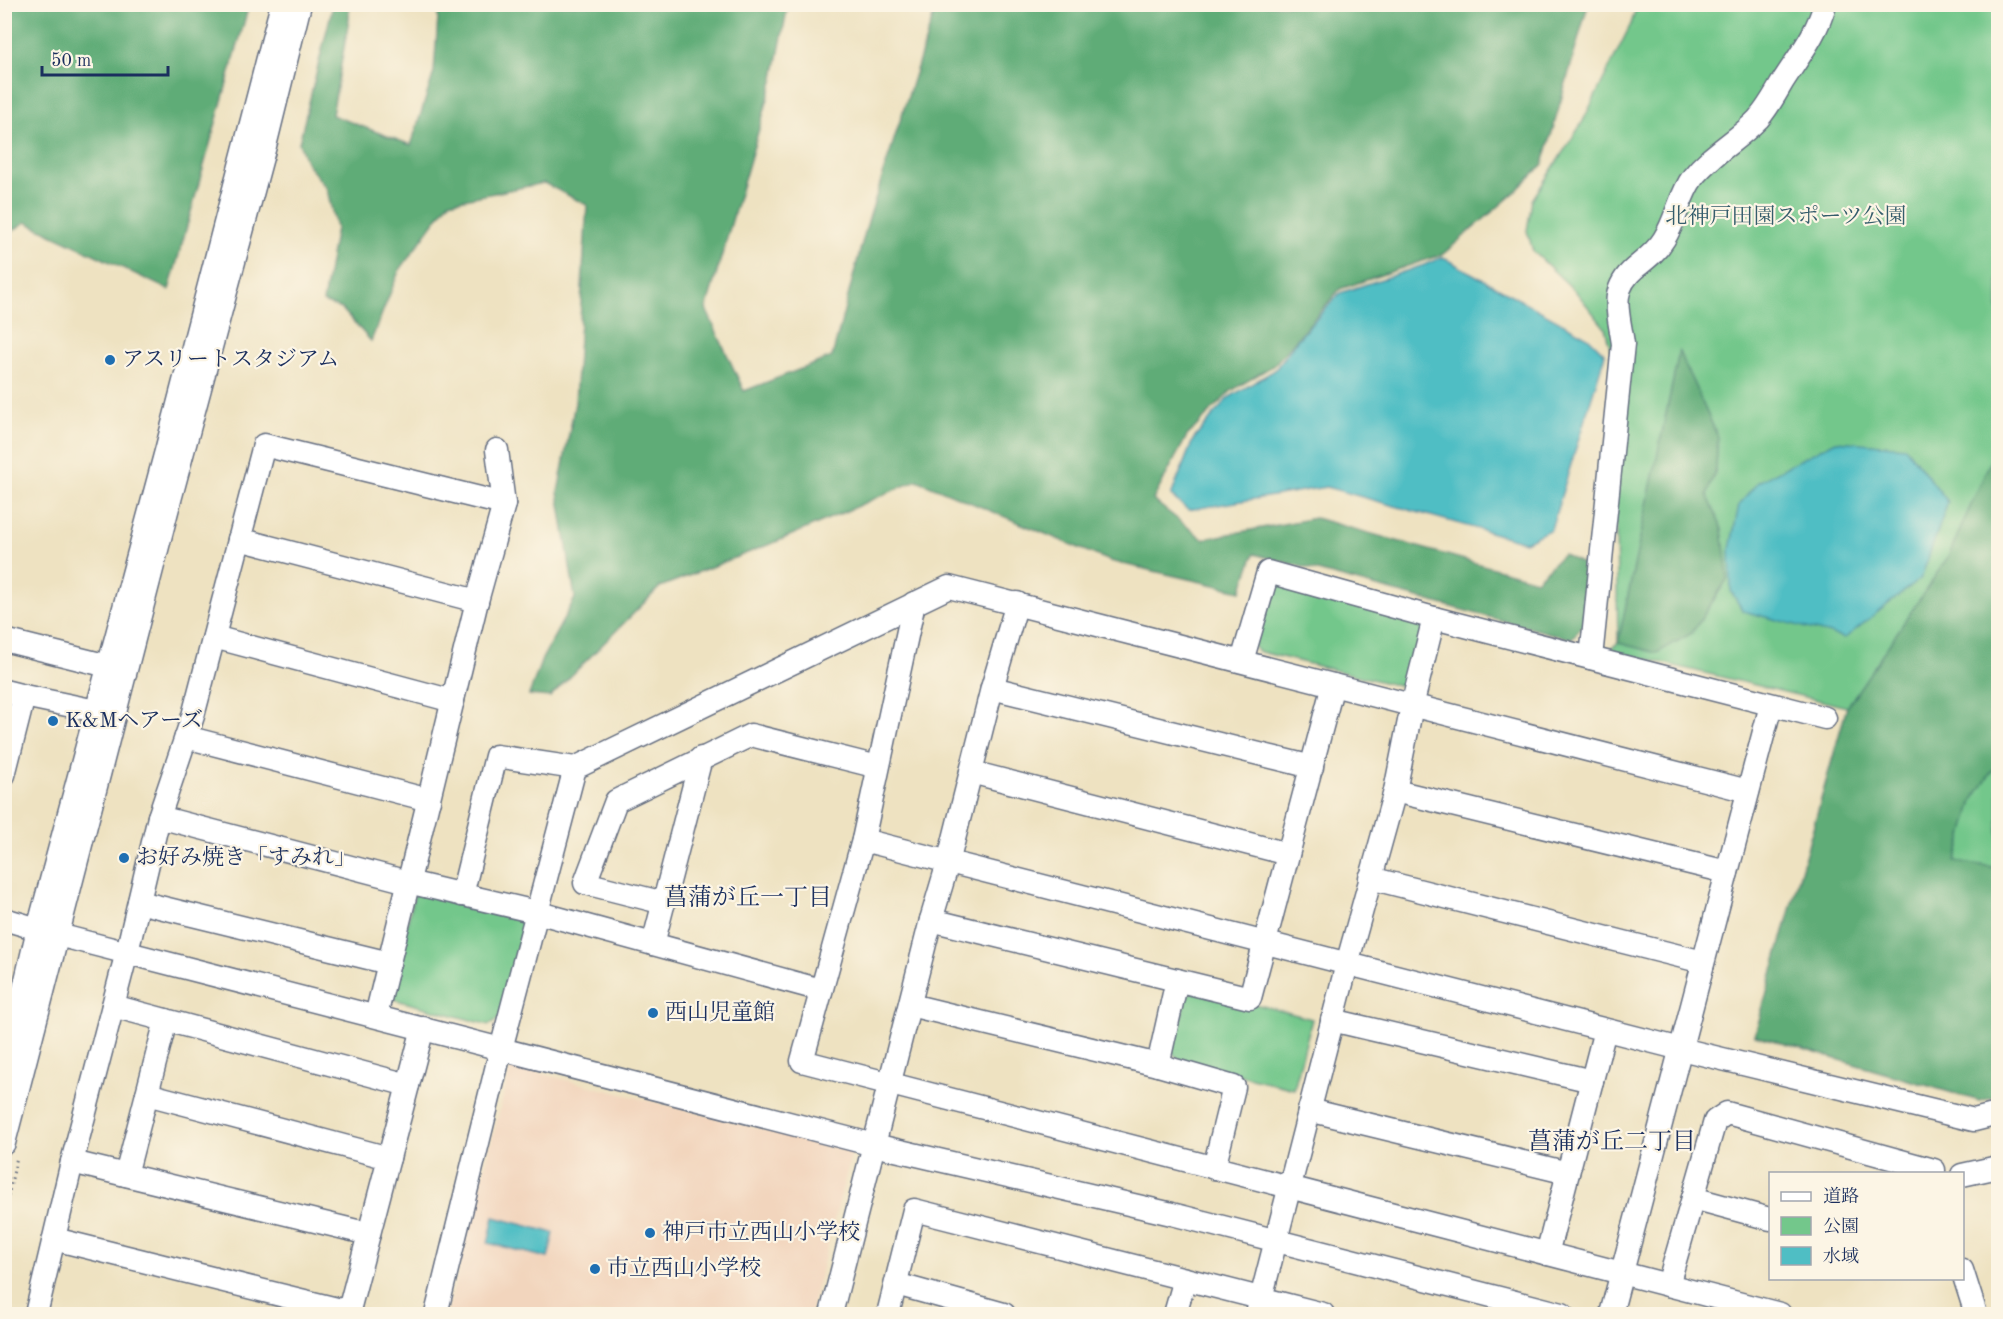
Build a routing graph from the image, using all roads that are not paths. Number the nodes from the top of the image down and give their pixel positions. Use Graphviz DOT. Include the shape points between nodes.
graph roads {
  1 [pos="282,4"];
  2 [pos="300,4"];
  3 [pos="1826,4"];
  4 [pos="497,450"];
  5 [pos="504,504"];
  6 [pos="239,539"];
  7 [pos="477,602"];
  8 [pos="914,603"];
  9 [pos="1017,603"];
  10 [pos="1434,618"];
  11 [pos="213,637"];
  12 [pos="4,640"];
  13 [pos="1591,658"];
  14 [pos="1242,660"];
  15 [pos="108,666"];
  16 [pos="1333,685"];
  17 [pos="992,688"];
  18 [pos="14,694"];
  19 [pos="453,701"];
  20 [pos="1771,705"];
  21 [pos="1412,706"];
  22 [pos="96,711"];
  23 [pos="1825,718"];
  24 [pos="186,736"];
  25 [pos="701,758"];
  26 [pos="878,767"];
  27 [pos="1312,767"];
  28 [pos="575,768"];
  29 [pos="971,772"];
  30 [pos="4,775"];
  31 [pos="1395,791"];
  32 [pos="1748,791"];
  33 [pos="429,800"];
  34 [pos="159,817"];
  35 [pos="862,840"];
  36 [pos="1288,854"];
  37 [pos="948,863"];
  38 [pos="1727,872"];
  39 [pos="1370,878"];
  40 [pos="408,882"];
  41 [pos="462,895"];
  42 [pos="139,902"];
  43 [pos="664,903"];
  44 [pos="536,912"];
  45 [pos="4,919"];
  46 [pos="931,920"];
  47 [pos="48,932"];
  48 [pos="1265,943"];
  49 [pos="653,944"];
  50 [pos="127,952"];
  51 [pos="1703,962"];
  52 [pos="389,963"];
  53 [pos="1347,964"];
  54 [pos="1177,980"];
  55 [pos="822,990"];
  56 [pos="909,1005"];
  57 [pos="113,1006"];
  58 [pos="376,1016"];
  59 [pos="166,1020"];
  60 [pos="1332,1020"];
  61 [pos="423,1028"];
  62 [pos="1605,1030"];
  63 [pos="501,1049"];
  64 [pos="1681,1049"];
  65 [pos="1158,1065"];
  66 [pos="4,1066"];
  67 [pos="1592,1081"];
  68 [pos="890,1084"];
  69 [pos="408,1085"];
  70 [pos="147,1094"];
  71 [pos="1309,1110"];
  72 [pos="1998,1114"];
  73 [pos="4,1143"];
  74 [pos="874,1145"];
  75 [pos="389,1158"];
  76 [pos="72,1162"];
  77 [pos="1998,1167"];
  78 [pos="1214,1168"];
  79 [pos="1941,1172"];
  80 [pos="1569,1173"];
  81 [pos="126,1175"];
  82 [pos="1964,1175"];
  83 [pos="1289,1188"];
  84 [pos="1693,1198"];
  85 [pos="1769,1219"];
  86 [pos="369,1234"];
  87 [pos="54,1239"];
  88 [pos="1275,1241"];
  89 [pos="1547,1254"];
  90 [pos="1622,1273"];
  91 [pos="1964,1276"];
  92 [pos="1185,1279"];
  93 [pos="896,1284"];
  94 [pos="1668,1285"];
  95 [pos="1259,1307"];
  96 [pos="349,1313"];
  97 [pos="36,1314"];
  98 [pos="436,1314"];
  99 [pos="831,1314"];
  100 [pos="888,1314"];
  101 [pos="1004,1314"];
  102 [pos="1175,1314"];
  103 [pos="1323,1314"];
  104 [pos="1562,1314"];
  105 [pos="1611,1314"];
  106 [pos="1780,1314"];
  107 [pos="1976,1314"];
  1 -- 15 [label="street"];
  2 -- 47 [label="street" via="167,512"];
  3 -- 13 [label="street" via="1815,31 1759,117 1692,178 1665,239 1624,277 1618,289 1623,344"];
  4 -- 5 [label="street"];
  5 -- 6 [label="street" via="264,445"];
  5 -- 7 [label="street"];
  6 -- 7 [label="street"];
  6 -- 11 [label="street"];
  7 -- 19 [label="street"];
  8 -- 9 [label="street" via="949,587"];
  8 -- 26 [label="street"];
  8 -- 28 [label="street"];
  9 -- 14 [label="street"];
  9 -- 17 [label="street"];
  10 -- 13 [label="street"];
  10 -- 14 [label="street" via="1268,572"];
  10 -- 21 [label="street"];
  11 -- 19 [label="street"];
  11 -- 24 [label="street"];
  12 -- 15 [label="street"];
  13 -- 20 [label="street"];
  14 -- 16 [label="street"];
  15 -- 22 [label="street"];
  16 -- 21 [label="street"];
  16 -- 27 [label="street"];
  17 -- 27 [label="street"];
  17 -- 29 [label="street"];
  18 -- 22 [label="street"];
  18 -- 30 [label="street"];
  19 -- 33 [label="street"];
  20 -- 23 [label="street"];
  20 -- 32 [label="street"];
  21 -- 31 [label="street"];
  21 -- 32 [label="street"];
  22 -- 47 [label="street"];
  24 -- 33 [label="street"];
  24 -- 34 [label="street"];
  25 -- 26 [label="street" via="750,735"];
  25 -- 43 [label="street"];
  25 -- 43 [label="street" via="616,801 585,883"];
  26 -- 35 [label="street"];
  27 -- 36 [label="street"];
  28 -- 41 [label="street" via="496,756"];
  28 -- 44 [label="street"];
  29 -- 36 [label="street"];
  29 -- 37 [label="street"];
  31 -- 38 [label="street"];
  31 -- 39 [label="street"];
  32 -- 38 [label="street"];
  33 -- 40 [label="street"];
  34 -- 40 [label="street"];
  34 -- 42 [label="street"];
  35 -- 37 [label="street"];
  35 -- 55 [label="street"];
  36 -- 48 [label="street"];
  37 -- 46 [label="street"];
  37 -- 48 [label="street"];
  38 -- 51 [label="street"];
  39 -- 51 [label="street"];
  39 -- 53 [label="street"];
  40 -- 41 [label="street"];
  40 -- 52 [label="street"];
  41 -- 44 [label="street"];
  42 -- 50 [label="street"];
  42 -- 52 [label="street"];
  43 -- 49 [label="street"];
  44 -- 49 [label="street"];
  44 -- 63 [label="street"];
  45 -- 47 [label="street"];
  46 -- 54 [label="street"];
  46 -- 56 [label="street"];
  47 -- 50 [label="street"];
  47 -- 66 [label="street"];
  47 -- 73 [label="street"];
  48 -- 53 [label="street"];
  48 -- 54 [label="street" via="1250,998"];
  49 -- 55 [label="street"];
  50 -- 57 [label="street"];
  50 -- 58 [label="street"];
  51 -- 64 [label="street"];
  52 -- 58 [label="street"];
  53 -- 60 [label="street"];
  53 -- 62 [label="street"];
  54 -- 65 [label="street"];
  55 -- 68 [label="street" via="802,1061"];
  56 -- 65 [label="street"];
  56 -- 68 [label="street"];
  57 -- 59 [label="street"];
  57 -- 76 [label="street"];
  58 -- 61 [label="street"];
  59 -- 69 [label="street"];
  59 -- 70 [label="street"];
  60 -- 67 [label="street"];
  60 -- 71 [label="street"];
  61 -- 63 [label="street"];
  61 -- 69 [label="street"];
  62 -- 64 [label="street"];
  62 -- 67 [label="street"];
  63 -- 74 [label="street"];
  63 -- 98 [label="street"];
  64 -- 72 [label="street" via="1974,1120"];
  64 -- 90 [label="street"];
  65 -- 78 [label="street" via="1234,1087"];
  67 -- 80 [label="street"];
  68 -- 74 [label="street"];
  68 -- 78 [label="street"];
  69 -- 75 [label="street"];
  70 -- 75 [label="street"];
  70 -- 81 [label="street"];
  71 -- 80 [label="street"];
  71 -- 83 [label="street"];
  74 -- 88 [label="street"];
  74 -- 99 [label="street"];
  75 -- 86 [label="street"];
  76 -- 81 [label="street"];
  76 -- 87 [label="street"];
  77 -- 82 [label="street"];
  78 -- 83 [label="street"];
  79 -- 84 [label="street" via="1727,1113 1715,1121"];
  80 -- 89 [label="street"];
  81 -- 86 [label="street"];
  83 -- 88 [label="street"];
  83 -- 89 [label="street"];
  84 -- 85 [label="street"];
  84 -- 94 [label="street"];
  86 -- 96 [label="street"];
  87 -- 96 [label="street"];
  87 -- 97 [label="street"];
  88 -- 95 [label="street"];
  88 -- 104 [label="street"];
  89 -- 90 [label="street"];
  90 -- 94 [label="street"];
  90 -- 105 [label="street"];
  91 -- 107 [label="street"];
  92 -- 93 [label="street" via="914,1210"];
  92 -- 95 [label="street"];
  92 -- 102 [label="street"];
  93 -- 100 [label="street"];
  93 -- 101 [label="street"];
  94 -- 106 [label="street"];
  95 -- 103 [label="street"];
}
